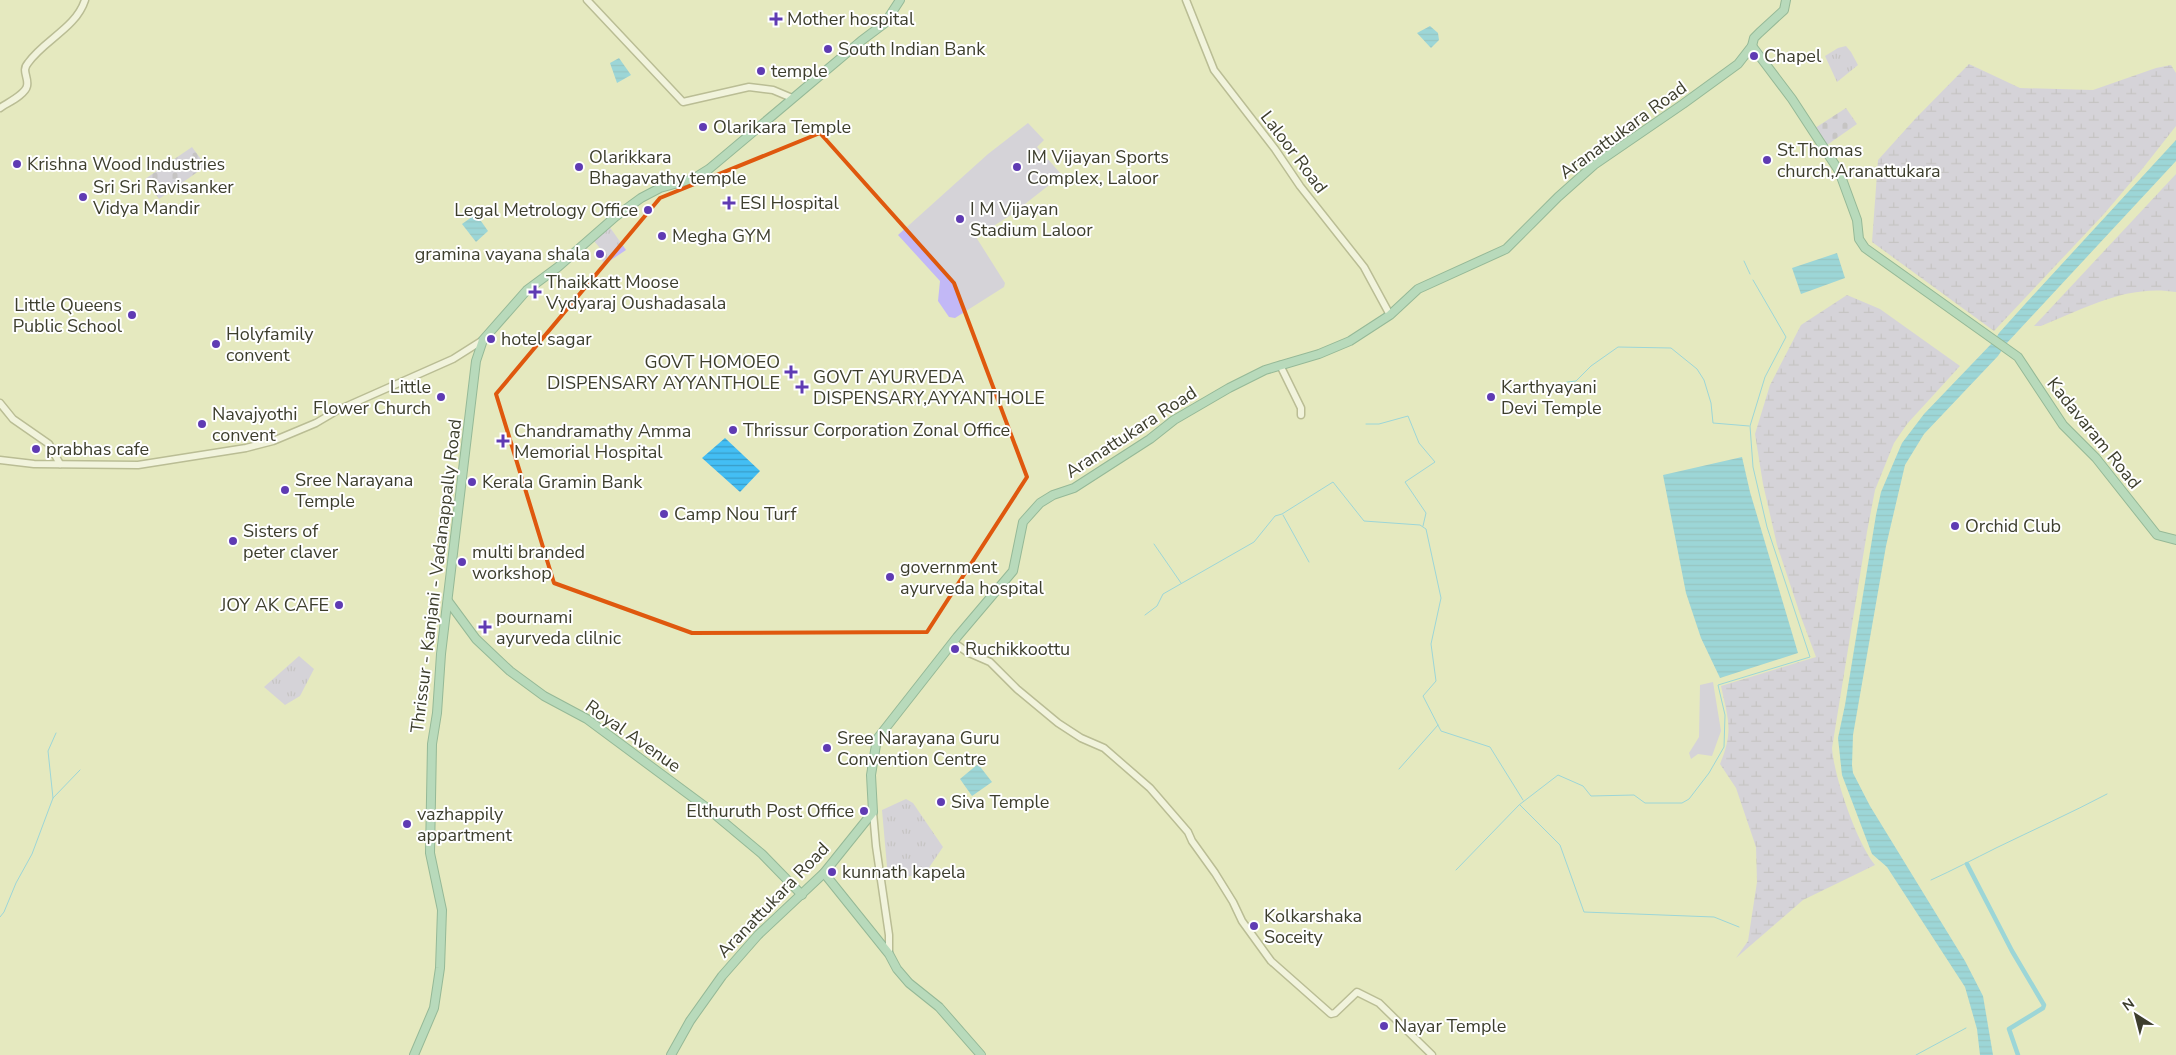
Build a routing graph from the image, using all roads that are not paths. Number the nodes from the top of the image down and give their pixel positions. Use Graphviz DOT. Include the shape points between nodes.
graph roads {
  1 [pos="86,0"];
  2 [pos="587,0"];
  3 [pos="900,0"];
  4 [pos="1186,0"];
  5 [pos="1786,0"];
  6 [pos="1752,46"];
  7 [pos="792,98"];
  8 [pos="0,108"];
  9 [pos="1390,315"];
  10 [pos="483,340"];
  11 [pos="1280,366"];
  12 [pos="0,403"];
  13 [pos="1300,416"];
  14 [pos="0,460"];
  15 [pos="60,464"];
  16 [pos="2176,540"];
  17 [pos="448,601"];
  18 [pos="953,642"];
  19 [pos="873,812"];
  20 [pos="824,873"];
  21 [pos="802,894"];
  22 [pos="889,954"];
  23 [pos="414,1055"];
  24 [pos="671,1055"];
  25 [pos="981,1055"];
  26 [pos="1432,1055"];
  1 -- 8 [label="street" via="67,26 28,62 24,72 25,90"];
  2 -- 7 [label="street" via="683,102 749,87 773,90"];
  3 -- 7 [label="main road, Thrissur - Kanjani - Vadanappally Road" via="885,23"];
  4 -- 9 [label="street, Laloor Road" via="1214,70 1364,266"];
  5 -- 6 [label="main road, Aranattukara Road" via="1784,10 1754,38"];
  6 -- 9 [label="main road, Aranattukara Road" via="1743,59 1727,72 1594,165 1515,242 1484,261 1418,289"];
  6 -- 16 [label="main road, Kadavaram Road" via="1839,170 1857,220 1858,239 1865,248 2018,357 2063,425 2096,458 2156,535"];
  7 -- 10 [label="main road, Thrissur - Kanjani - Vadanappally Road" via="700,176 650,193 615,217 527,290"];
  9 -- 11 [label="main road, Aranattukara Road" via="1350,341"];
  10 -- 15 [label="street" via="453,359 316,423 264,443 138,465"];
  10 -- 17 [label="main road, Thrissur - Kanjani - Vadanappally Road" via="476,361"];
  11 -- 13 [label="street" via="1301,408"];
  11 -- 18 [label="main road, Aranattukara Road" via="1228,388 1174,420 1074,488 1040,503 1022,522 1013,571"];
  12 -- 15 [label="street" via="13,419 48,444"];
  14 -- 15 [label="street"];
  17 -- 21 [label="main road, Royal Avenue" via="476,639 510,671 544,696 593,723 707,808 762,854"];
  17 -- 23 [label="main road, Thrissur - Kanjani - Vadanappally Road" via="432,744 430,853 442,910 440,968 434,1008"];
  18 -- 19 [label="main road, Aranattukara Road" via="877,739 871,775"];
  18 -- 26 [label="street" via="990,662 1058,723 1104,748 1150,788 1188,832 1218,877 1242,922 1271,961 1331,1014 1357,992 1379,1003"];
  19 -- 20 [label="main road, Aranattukara Road"];
  19 -- 22 [label="street"];
  20 -- 21 [label="main road, Aranattukara Road"];
  20 -- 22 [label="main road"];
  21 -- 24 [label="main road, Aranattukara Road" via="758,935 722,976"];
  22 -- 25 [label="main road" via="909,982 939,1007"];
}
